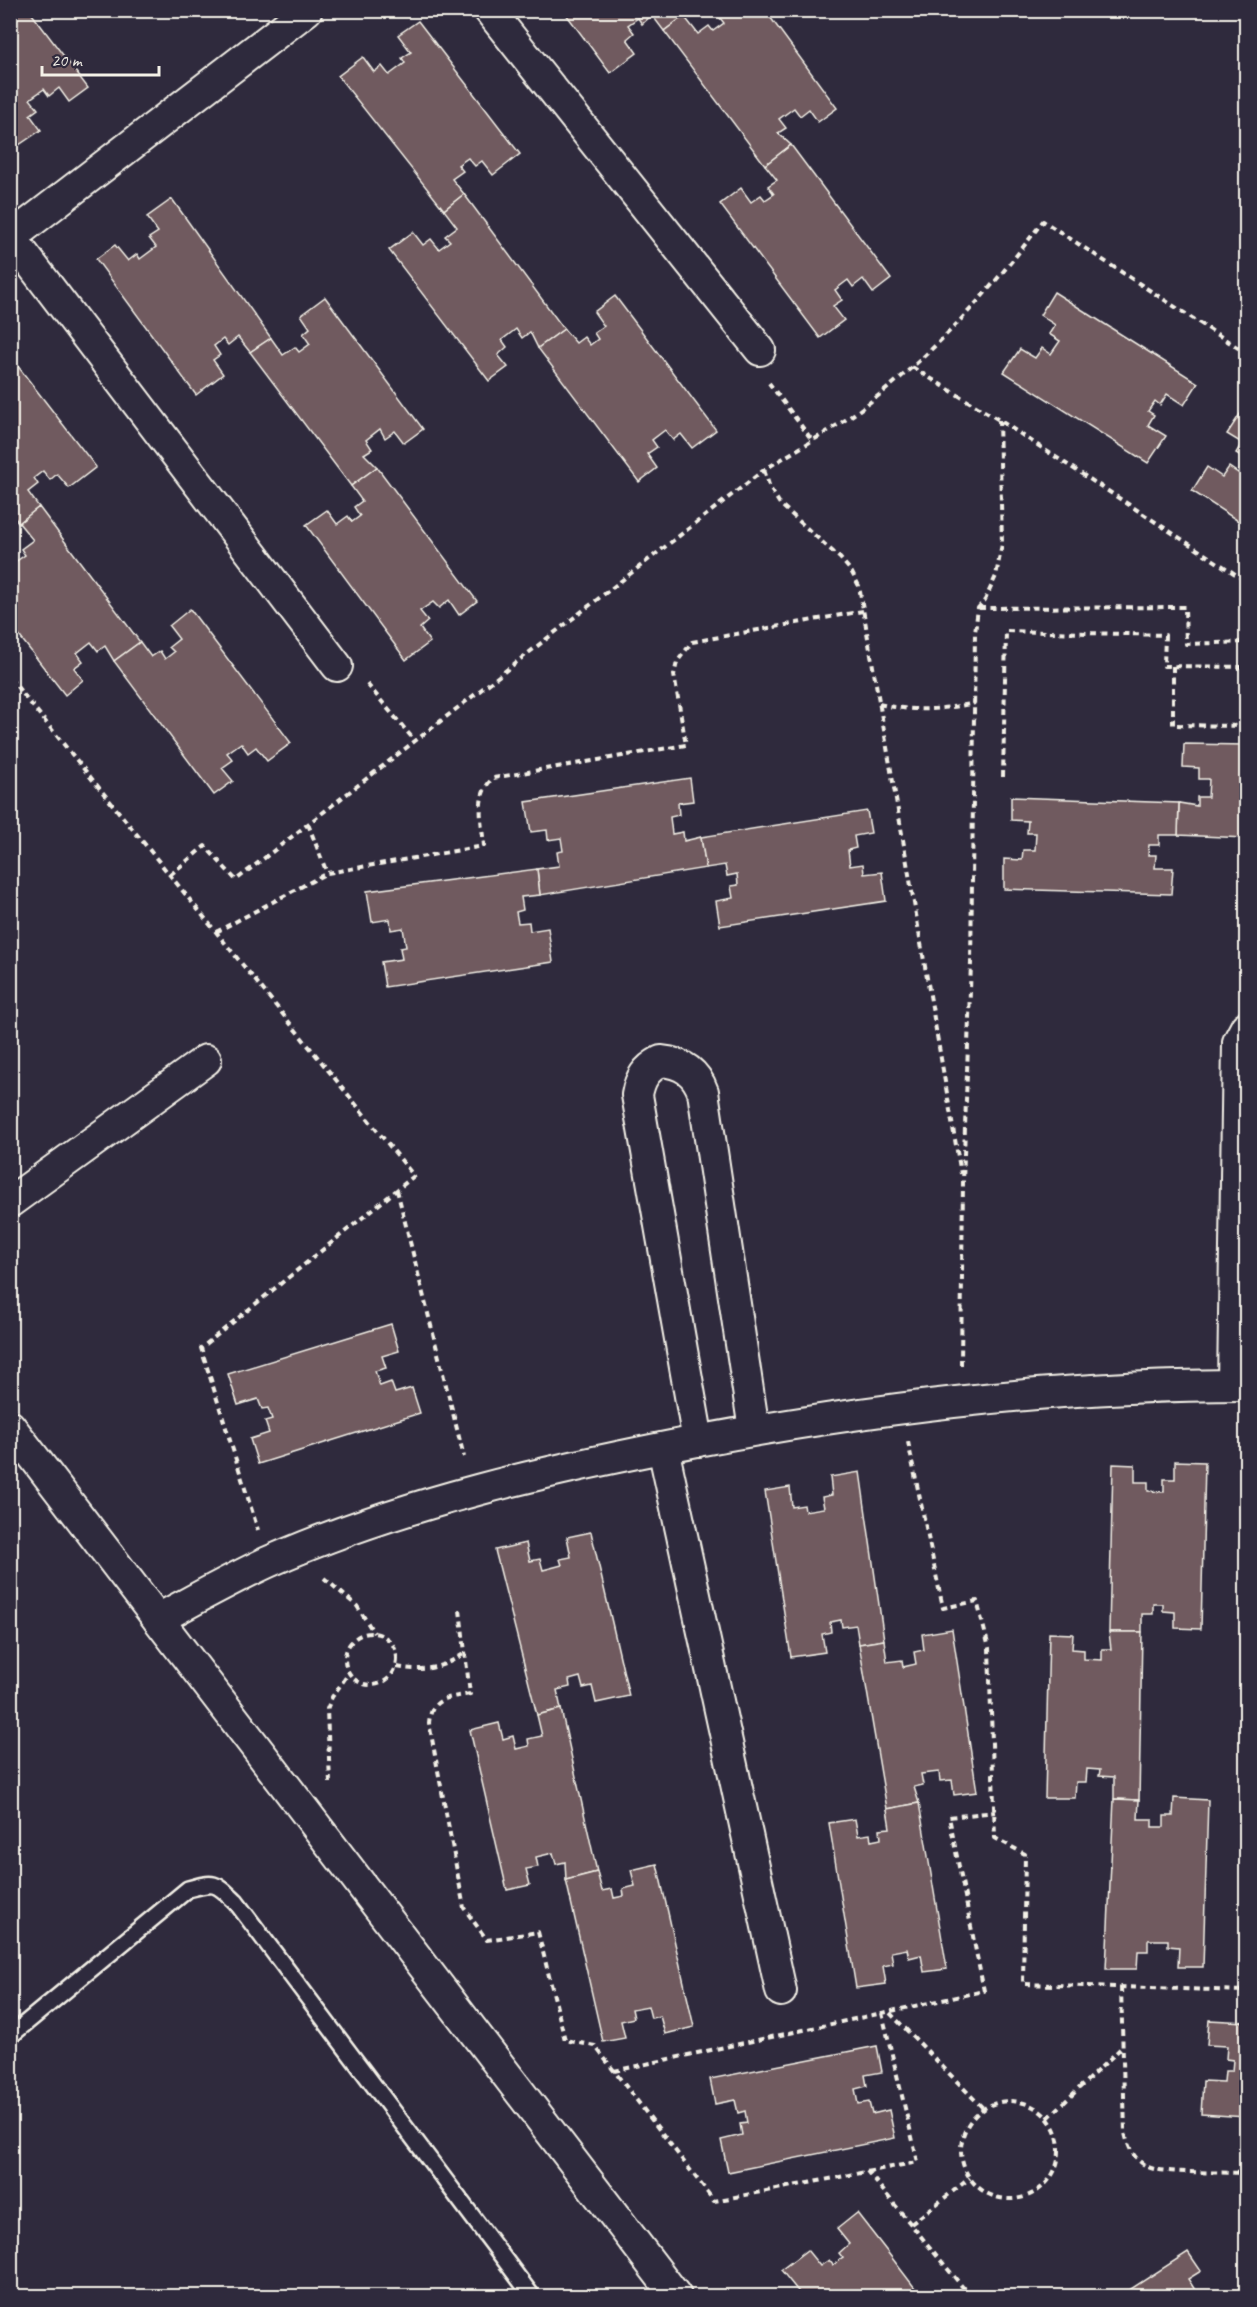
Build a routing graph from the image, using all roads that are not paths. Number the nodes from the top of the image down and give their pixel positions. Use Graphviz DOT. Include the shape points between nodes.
graph roads {
  1 [pos="307,10"];
  2 [pos="489,10"];
  3 [pos="11,237"];
  4 [pos="760,351"];
  5 [pos="338,666"];
  6 [pos="1246,1027"];
  7 [pos="206,1060"];
  8 [pos="10,1202"];
  9 [pos="1240,1385"];
  10 [pos="10,1426"];
  11 [pos="754,1430"];
  12 [pos="698,1441"];
  13 [pos="663,1448"];
  14 [pos="158,1619"];
  15 [pos="781,1991"];
  16 [pos="10,2036"];
  17 [pos="532,2296"];
  18 [pos="676,2296"];
  1 -- 3 [label="street"];
  2 -- 4 [label="street"];
  3 -- 5 [label="street"];
  6 -- 9 [label="street" via="1238,1042"];
  7 -- 8 [label="street"];
  9 -- 11 [label="street" via="1086,1390 901,1409"];
  10 -- 14 [label="street"];
  11 -- 12 [label="street"];
  11 -- 12 [label="street" via="703,1092 699,1081 683,1065 661,1061 646,1071 637,1095"];
  12 -- 13 [label="street"];
  13 -- 14 [label="street" via="521,1478 387,1518 281,1557"];
  13 -- 15 [label="street"];
  14 -- 18 [label="street"];
  16 -- 17 [label="lane" via="188,1889 208,1883 219,1886 236,1902"];
}
